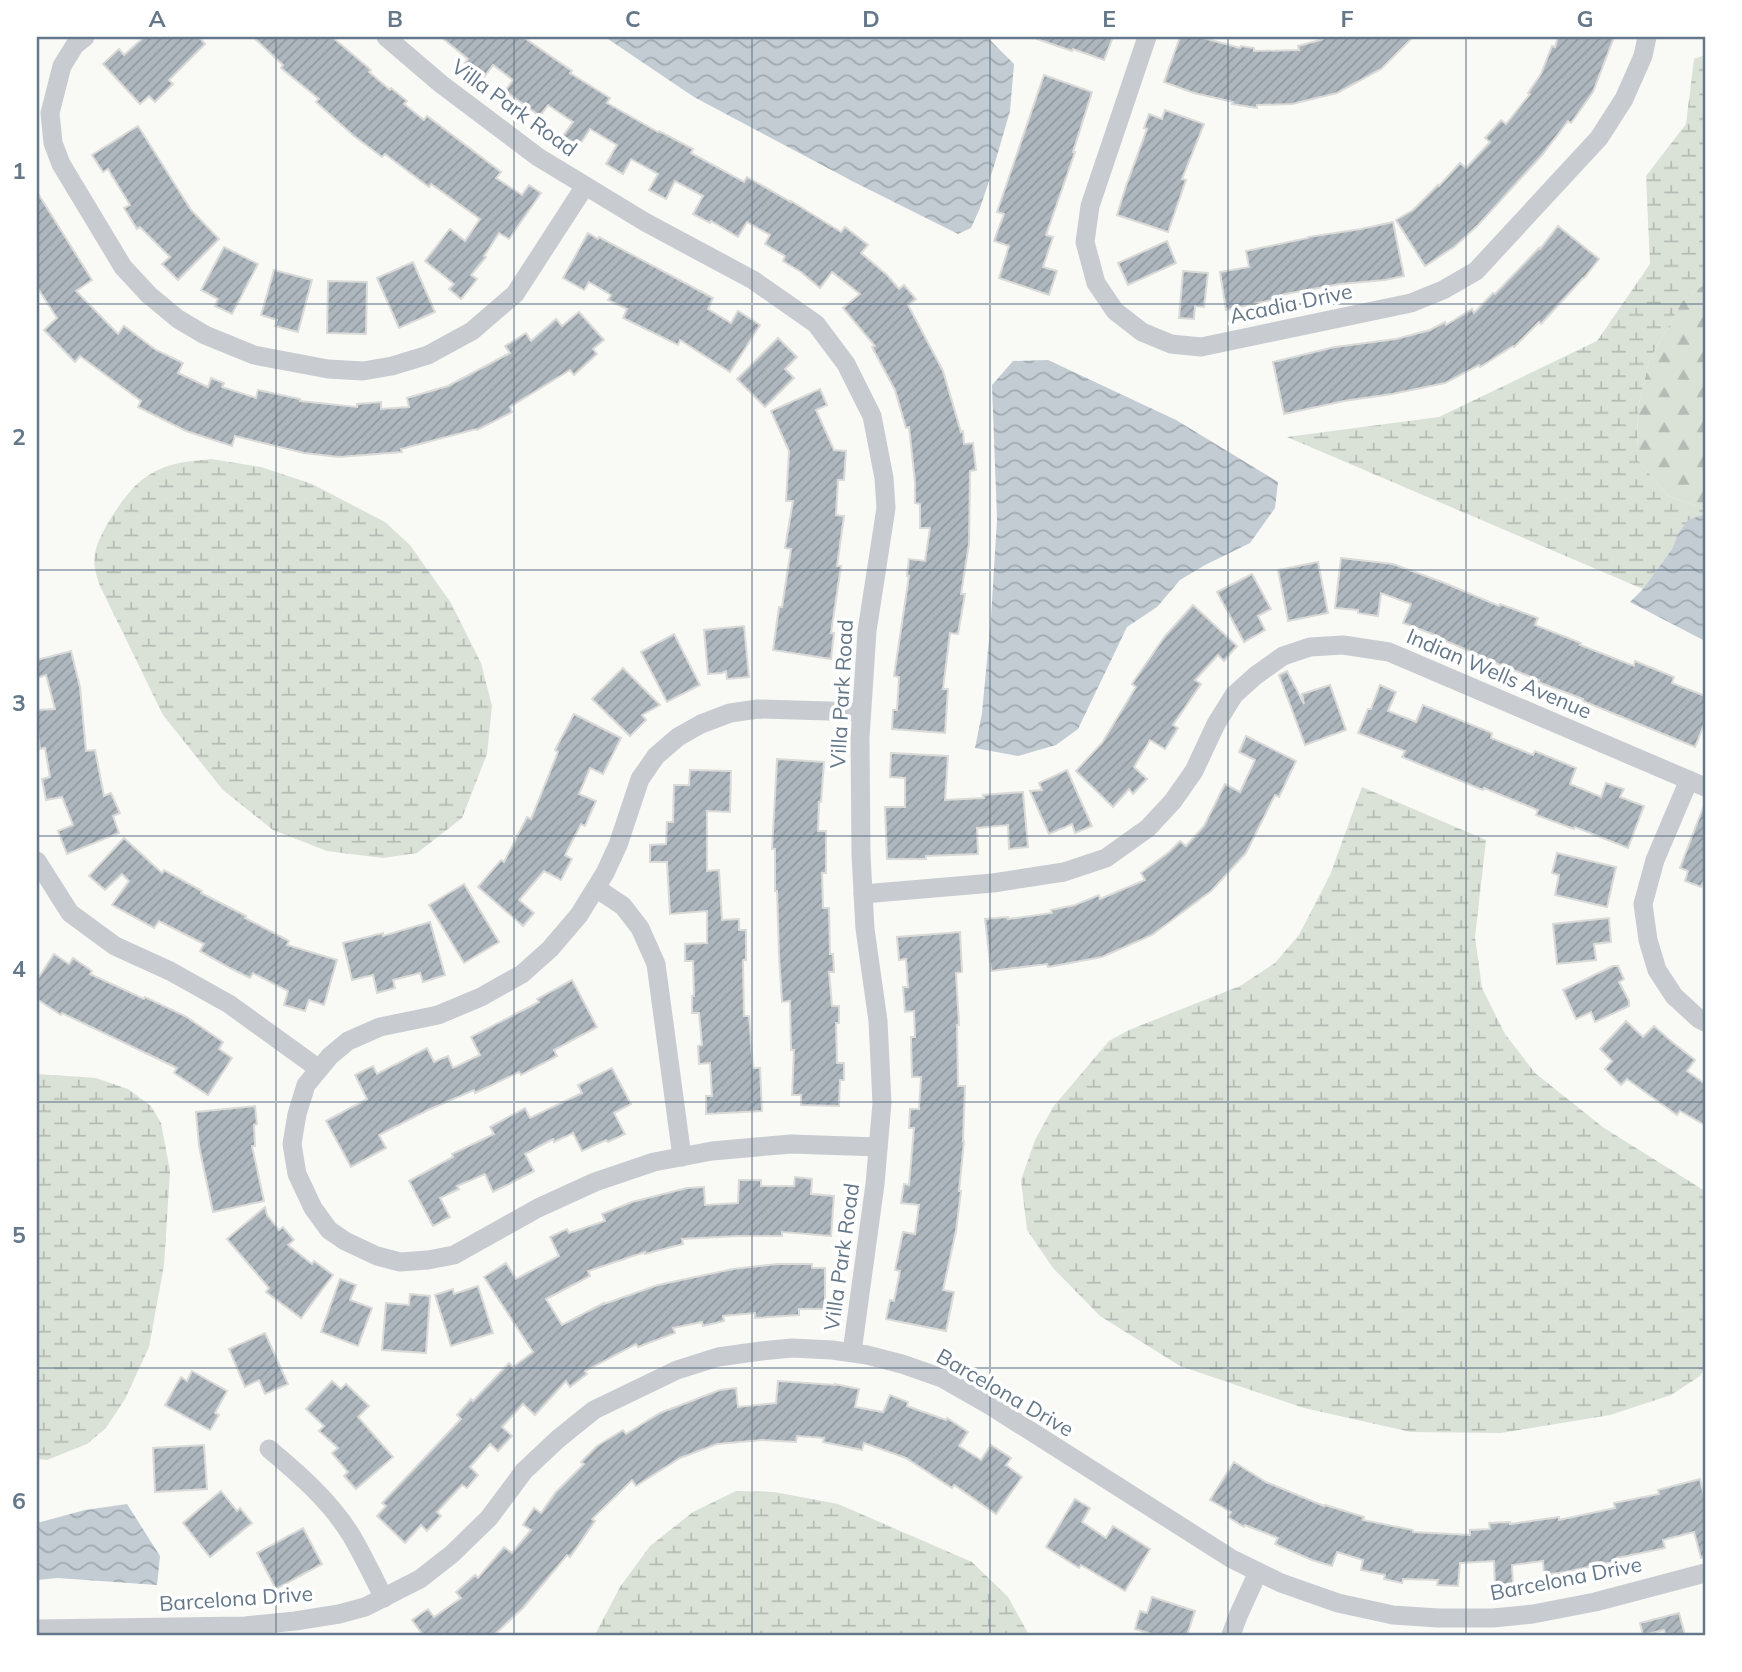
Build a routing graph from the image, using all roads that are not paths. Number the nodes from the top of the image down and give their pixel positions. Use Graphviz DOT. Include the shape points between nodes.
graph roads {
  1 [pos="85,37"];
  2 [pos="386,37"];
  3 [pos="1147,37"];
  4 [pos="1647,37"];
  5 [pos="585,186"];
  6 [pos="862,712"];
  7 [pos="1697,783"];
  8 [pos="37,861"];
  9 [pos="596,888"];
  10 [pos="863,894"];
  11 [pos="1705,1023"];
  12 [pos="319,1069"];
  13 [pos="878,1147"];
  14 [pos="682,1157"];
  15 [pos="852,1352"];
  16 [pos="269,1449"];
  17 [pos="1258,1572"];
  18 [pos="1705,1573"];
  19 [pos="384,1598"];
  20 [pos="37,1629"];
  21 [pos="75,1632"];
  22 [pos="1231,1635"];
  1 -- 5 [label="street, Villa Park Road" via="62,66 50,113 61,164 122,267 149,295 205,335 254,355 363,371 428,355 472,331 515,294"];
  2 -- 5 [label="street, Villa Park Road" via="462,101"];
  3 -- 4 [label="street, Acadia Drive" via="1090,206 1085,242 1096,283 1115,311 1142,332 1171,344 1201,347 1411,303 1475,271 1599,138 1624,99"];
  5 -- 6 [label="street, Villa Park Road" via="752,280 816,324 846,364 872,416 886,508 867,631"];
  6 -- 9 [label="street" via="758,709 730,713 678,737 656,756 640,779 618,845"];
  6 -- 10 [label="street, Villa Park Road"];
  7 -- 10 [label="street, Indian Wells Avenue" via="1389,652 1343,645 1310,647 1283,656 1234,695 1173,801 1148,828 1106,858 1064,872 993,883"];
  7 -- 11 [label="street" via="1655,860 1643,904 1657,970 1674,996"];
  8 -- 12 [label="street" via="70,912 114,946 229,1003"];
  9 -- 12 [label="street" via="550,949 522,974 438,1015 380,1027 348,1041"];
  9 -- 14 [label="street" via="623,906 640,928 656,964"];
  10 -- 13 [label="street, Villa Park Road" via="878,1020 882,1103"];
  12 -- 14 [label="street" via="306,1085 297,1114 292,1144 297,1174 329,1230 377,1256 400,1262 454,1255 595,1182"];
  13 -- 14 [label="street" via="791,1144"];
  13 -- 15 [label="street, Villa Park Road"];
  15 -- 17 [label="street, Barcelona Drive" via="942,1378"];
  15 -- 19 [label="street, Barcelona Drive" via="792,1348 718,1357 677,1370 594,1410 524,1471 489,1518 452,1554 420,1579"];
  16 -- 19 [label="street" via="304,1478 351,1534"];
  17 -- 18 [label="street, Barcelona Drive" via="1338,1603 1393,1615 1438,1618 1533,1614"];
  17 -- 22 [label="street"];
  19 -- 21 [label="street, Barcelona Drive" via="339,1614 295,1621"];
  20 -- 21 [label="street, Barcelona Drive"];
}
